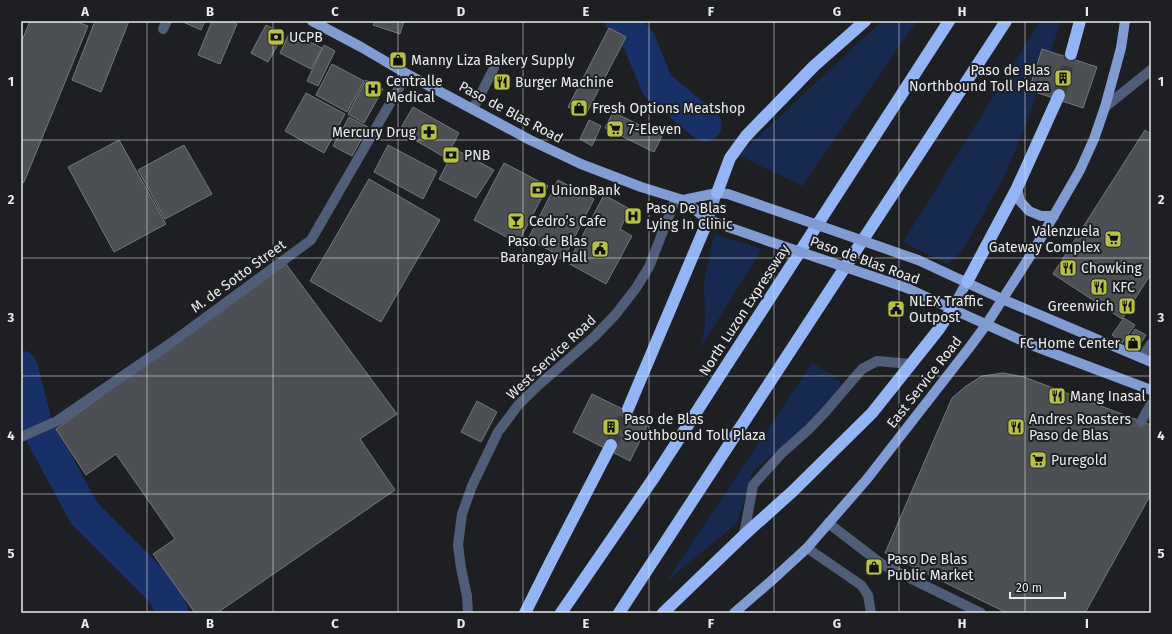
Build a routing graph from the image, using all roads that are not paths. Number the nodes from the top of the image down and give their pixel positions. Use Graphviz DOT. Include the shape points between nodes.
graph roads {
  1 [pos="312,21"];
  2 [pos="866,21"];
  3 [pos="949,21"];
  4 [pos="1006,21"];
  5 [pos="1080,21"];
  6 [pos="1125,21"];
  7 [pos="1071,54"];
  8 [pos="494,68"];
  9 [pos="1151,70"];
  10 [pos="407,74"];
  11 [pos="1060,95"];
  12 [pos="1105,107"];
  13 [pos="473,109"];
  14 [pos="1017,188"];
  15 [pos="717,193"];
  16 [pos="680,199"];
  17 [pos="1054,216"];
  18 [pos="708,220"];
  19 [pos="967,282"];
  20 [pos="1002,299"];
  21 [pos="952,309"];
  22 [pos="986,325"];
  23 [pos="1151,344"];
  24 [pos="1146,360"];
  25 [pos="911,364"];
  26 [pos="1151,390"];
  27 [pos="1151,404"];
  28 [pos="628,409"];
  29 [pos="1141,422"];
  30 [pos="21,437"];
  31 [pos="610,445"];
  32 [pos="828,523"];
  33 [pos="744,535"];
  34 [pos="807,548"];
  35 [pos="468,613"];
  36 [pos="525,613"];
  37 [pos="561,613"];
  38 [pos="618,613"];
  39 [pos="663,613"];
  40 [pos="734,613"];
  41 [pos="871,613"];
  42 [pos="981,613"];
  1 -- 10 [label="main road, Paso de Blas Road"];
  2 -- 15 [label="highway" via="814,66 746,136 730,158"];
  3 -- 37 [label="highway, North Luzon Expressway" via="660,469"];
  4 -- 38 [label="highway"];
  5 -- 7 [label="highway"];
  6 -- 12 [label="main road, East Service Road"];
  8 -- 13 [label="street"];
  9 -- 12 [label="street"];
  10 -- 13 [label="main road, Paso de Blas Road"];
  10 -- 30 [label="street, M. de Sotto Street" via="311,240 171,343 57,421"];
  11 -- 14 [label="highway"];
  12 -- 17 [label="main road, East Service Road" via="1080,170"];
  13 -- 16 [label="main road, Paso de Blas Road" via="581,164 641,188"];
  14 -- 17 [label="main road" via="1020,201 1029,211 1041,216"];
  14 -- 19 [label="highway"];
  15 -- 16 [label="main road, Paso de Blas Road"];
  15 -- 18 [label="main road"];
  15 -- 19 [label="main road, Paso de Blas Road, bridge" via="728,194 918,260"];
  16 -- 18 [label="main road, Paso de Blas Road"];
  16 -- 35 [label="street, West Service Road" via="649,266 616,314 519,404 498,432 472,486 462,514 458,545"];
  17 -- 20 [label="main road, East Service Road"];
  18 -- 21 [label="main road, Paso de Blas Road, bridge" via="907,288"];
  18 -- 28 [label="highway"];
  19 -- 20 [label="main road, Paso de Blas Road"];
  19 -- 21 [label="main road"];
  20 -- 22 [label="main road, East Service Road"];
  20 -- 24 [label="main road, Paso de Blas Road"];
  21 -- 22 [label="main road, Paso de Blas Road"];
  21 -- 25 [label="highway"];
  22 -- 26 [label="main road, Paso de Blas Road"];
  22 -- 32 [label="main road, East Service Road" via="867,479"];
  23 -- 24 [label="street"];
  25 -- 33 [label="highway" via="872,413"];
  25 -- 33 [label="street" via="877,361 862,369 828,410 782,453 754,485"];
  27 -- 29 [label="street"];
  31 -- 36 [label="highway"];
  32 -- 34 [label="main road, East Service Road"];
  32 -- 42 [label="street" via="883,565"];
  33 -- 39 [label="highway"];
  34 -- 40 [label="main road, East Service Road"];
  34 -- 41 [label="street" via="861,585 868,595"];
}
